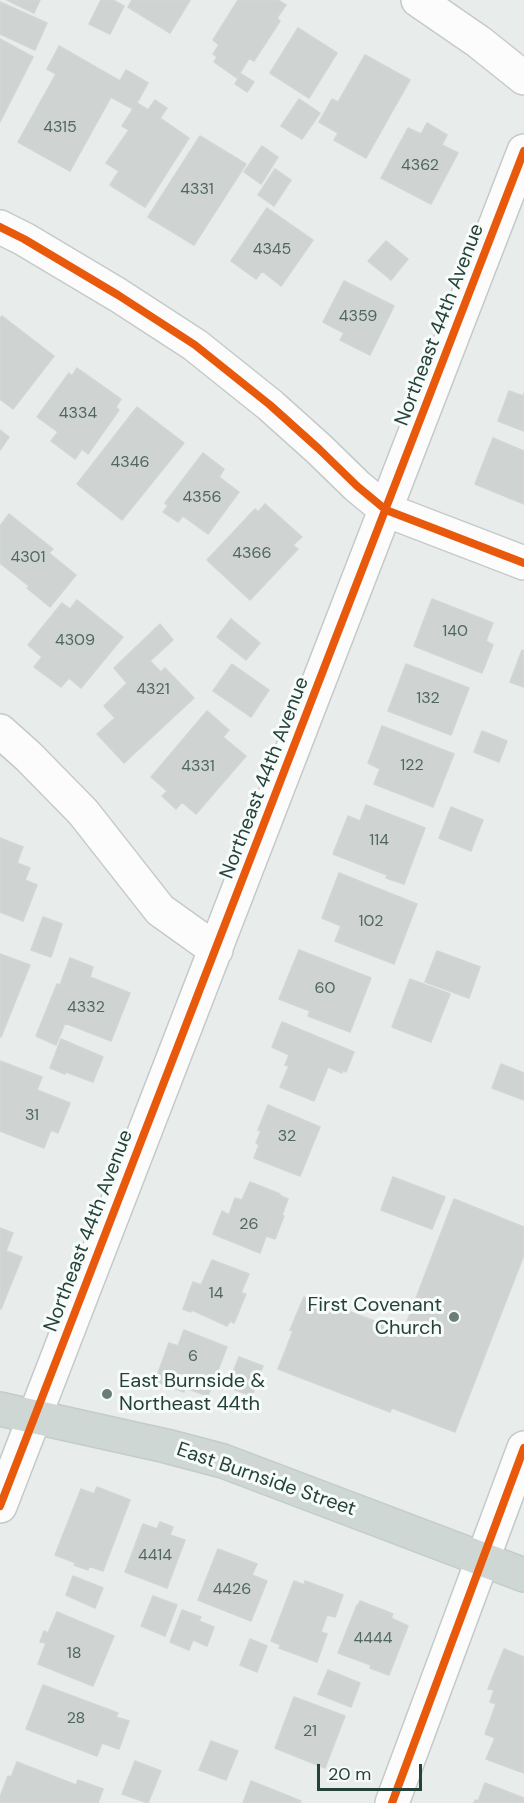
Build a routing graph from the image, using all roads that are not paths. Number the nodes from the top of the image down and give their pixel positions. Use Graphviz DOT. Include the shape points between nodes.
graph roads {
  1 [pos="418,0"];
  2 [pos="524,78"];
  3 [pos="524,151"];
  4 [pos="0,227"];
  5 [pos="386,510"];
  6 [pos="524,563"];
  7 [pos="0,731"];
  8 [pos="216,951"];
  9 [pos="0,1409"];
  10 [pos="34,1417"];
  11 [pos="524,1448"];
  12 [pos="0,1506"];
  13 [pos="482,1558"];
  14 [pos="524,1575"];
  15 [pos="392,1803"];
  1 -- 2 [label="street"];
  3 -- 5 [label="street, Northeast 44th Avenue"];
  4 -- 5 [label="street" via="24,238 195,345 270,405"];
  5 -- 6 [label="street"];
  5 -- 8 [label="street, Northeast 44th Avenue"];
  7 -- 8 [label="street" via="83,812 160,910"];
  8 -- 10 [label="street, Northeast 44th Avenue"];
  9 -- 10 [label="main road, East Burnside Street"];
  10 -- 12 [label="street, Northeast 44th Avenue"];
  10 -- 13 [label="main road, East Burnside Street" via="224,1461"];
  11 -- 13 [label="street"];
  13 -- 14 [label="main road, East Burnside Street"];
  13 -- 15 [label="street"];
}
